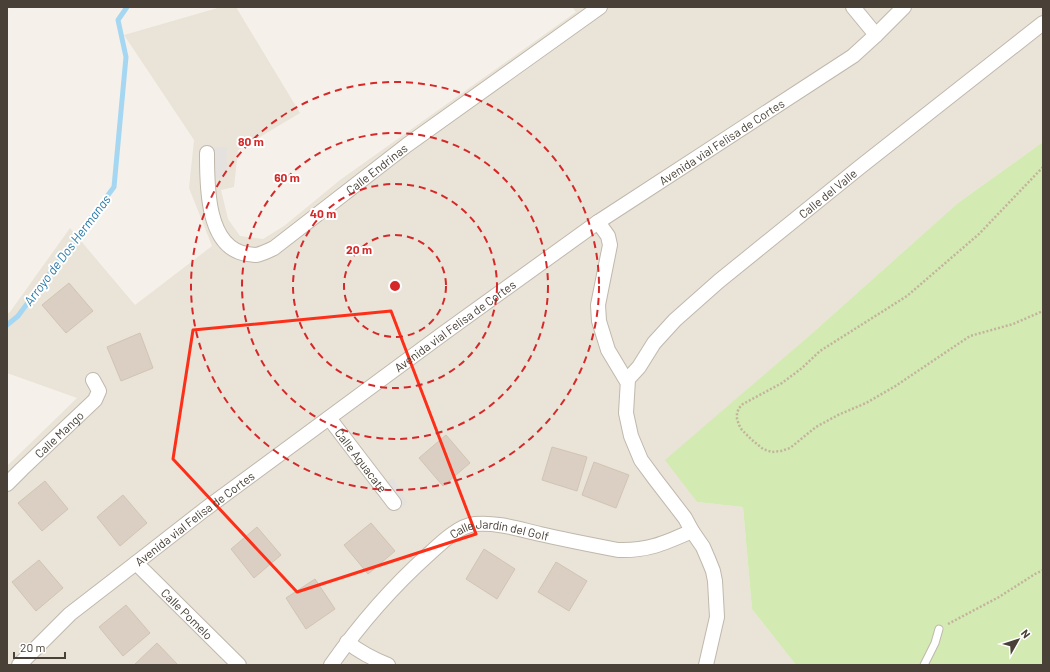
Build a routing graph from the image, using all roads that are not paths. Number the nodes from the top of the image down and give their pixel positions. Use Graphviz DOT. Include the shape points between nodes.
graph roads {
  1 [pos="853,7"];
  2 [pos="904,7"];
  3 [pos="593,9"];
  4 [pos="1043,23"];
  5 [pos="876,35"];
  6 [pos="207,153"];
  7 [pos="598,222"];
  8 [pos="628,379"];
  9 [pos="93,380"];
  10 [pos="329,418"];
  11 [pos="7,484"];
  12 [pos="394,503"];
  13 [pos="692,531"];
  14 [pos="136,563"];
  15 [pos="939,629"];
  16 [pos="347,642"];
  17 [pos="19,665"];
  18 [pos="239,665"];
  19 [pos="331,665"];
  20 [pos="388,665"];
  21 [pos="706,665"];
  22 [pos="924,665"];
  1 -- 5 [label="street"];
  2 -- 5 [label="street, Avenida vial Felisa de Cortes"];
  3 -- 6 [label="street, Calle Endrinas" via="265,253 241,253 232,249 222,238 210,206"];
  4 -- 8 [label="street, Calle del Valle" via="719,281 675,320 654,343"];
  5 -- 7 [label="street, Avenida vial Felisa de Cortes" via="853,56"];
  7 -- 8 [label="street" via="608,236 610,245 598,305 599,320 608,350 626,380"];
  7 -- 10 [label="street, Avenida vial Felisa de Cortes"];
  8 -- 13 [label="street" via="626,413 631,436 641,460"];
  9 -- 11 [label="street, Calle Mango" via="99,391 95,400"];
  10 -- 12 [label="street, Calle Aguacate"];
  10 -- 14 [label="street, Avenida vial Felisa de Cortes"];
  13 -- 16 [label="street, Calle Jardín del Golf" via="660,545 630,551 506,526 473,524 444,540 420,562"];
  13 -- 21 [label="street" via="703,547 715,581 717,617"];
  14 -- 17 [label="street, Avenida vial Felisa de Cortes" via="70,614"];
  14 -- 18 [label="street, Calle Pomelo"];
  15 -- 22 [label="lane"];
  16 -- 19 [label="street, Calle Jardín del Golf"];
  16 -- 20 [label="street" via="374,660"];
}
